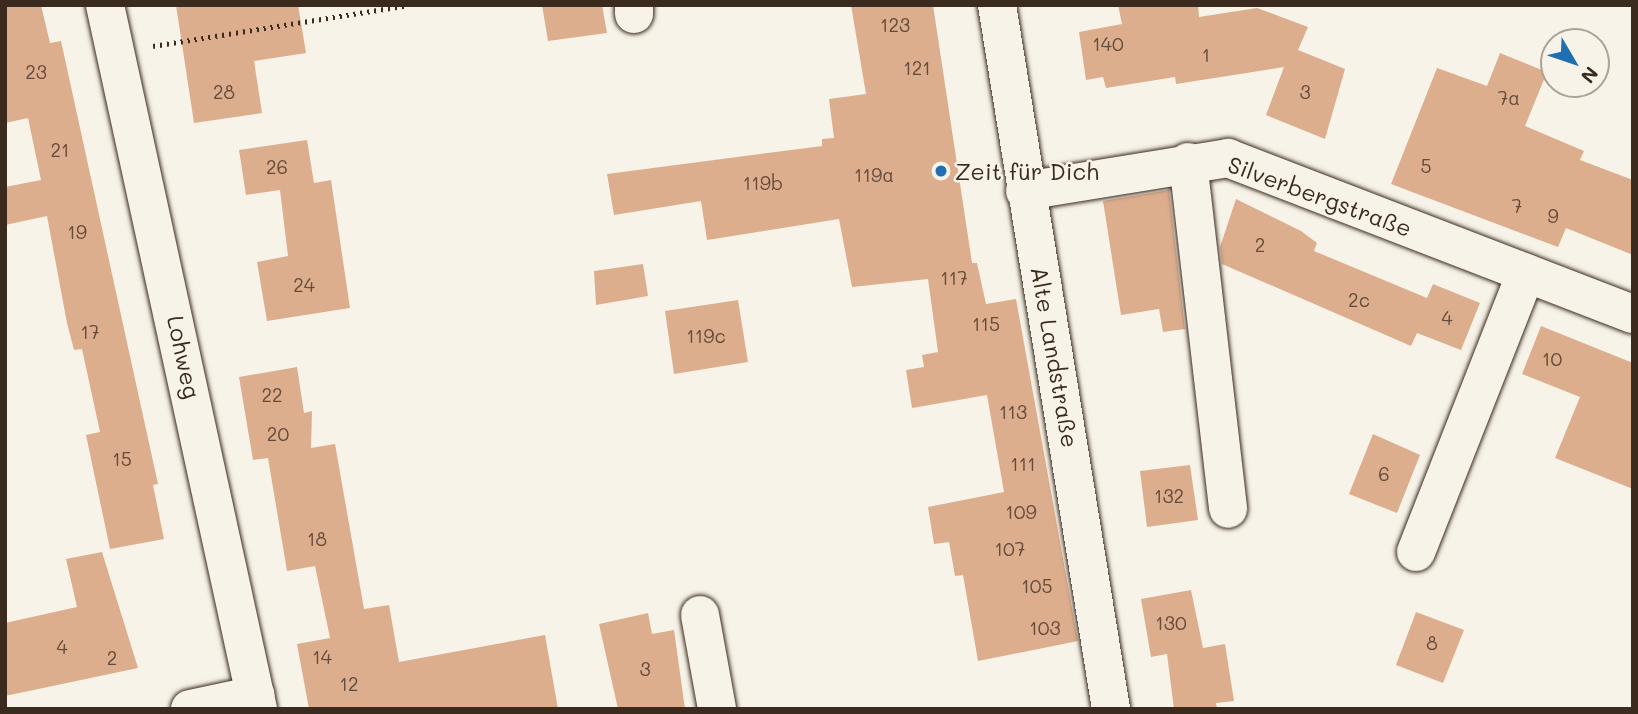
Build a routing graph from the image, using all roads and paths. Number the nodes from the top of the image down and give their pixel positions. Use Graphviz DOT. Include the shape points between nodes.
graph roads {
  1 [pos="105,5"];
  2 [pos="408,5"];
  3 [pos="997,5"];
  4 [pos="115,52"];
  5 [pos="1188,162"];
  6 [pos="1025,191"];
  7 [pos="1526,273"];
  8 [pos="1633,314"];
  9 [pos="1228,509"];
  10 [pos="1416,552"];
  11 [pos="700,615"];
  12 [pos="257,702"];
  13 [pos="190,709"];
  14 [pos="717,709"];
  15 [pos="1111,709"];
  1 -- 4 [label="street, Lohweg"];
  2 -- 4 [label="path"];
  3 -- 6 [label="street, Alte Landstraße"];
  4 -- 12 [label="street, Lohweg"];
  5 -- 6 [label="street, Silverbergstraße"];
  5 -- 7 [label="street, Silverbergstraße" via="1228,158"];
  5 -- 9 [label="street"];
  6 -- 15 [label="street, Alte Landstraße" via="1100,607"];
  7 -- 8 [label="street, Silverbergstraße"];
  7 -- 10 [label="street"];
  11 -- 14 [label="street"];
  12 -- 13 [label="street"];
}
